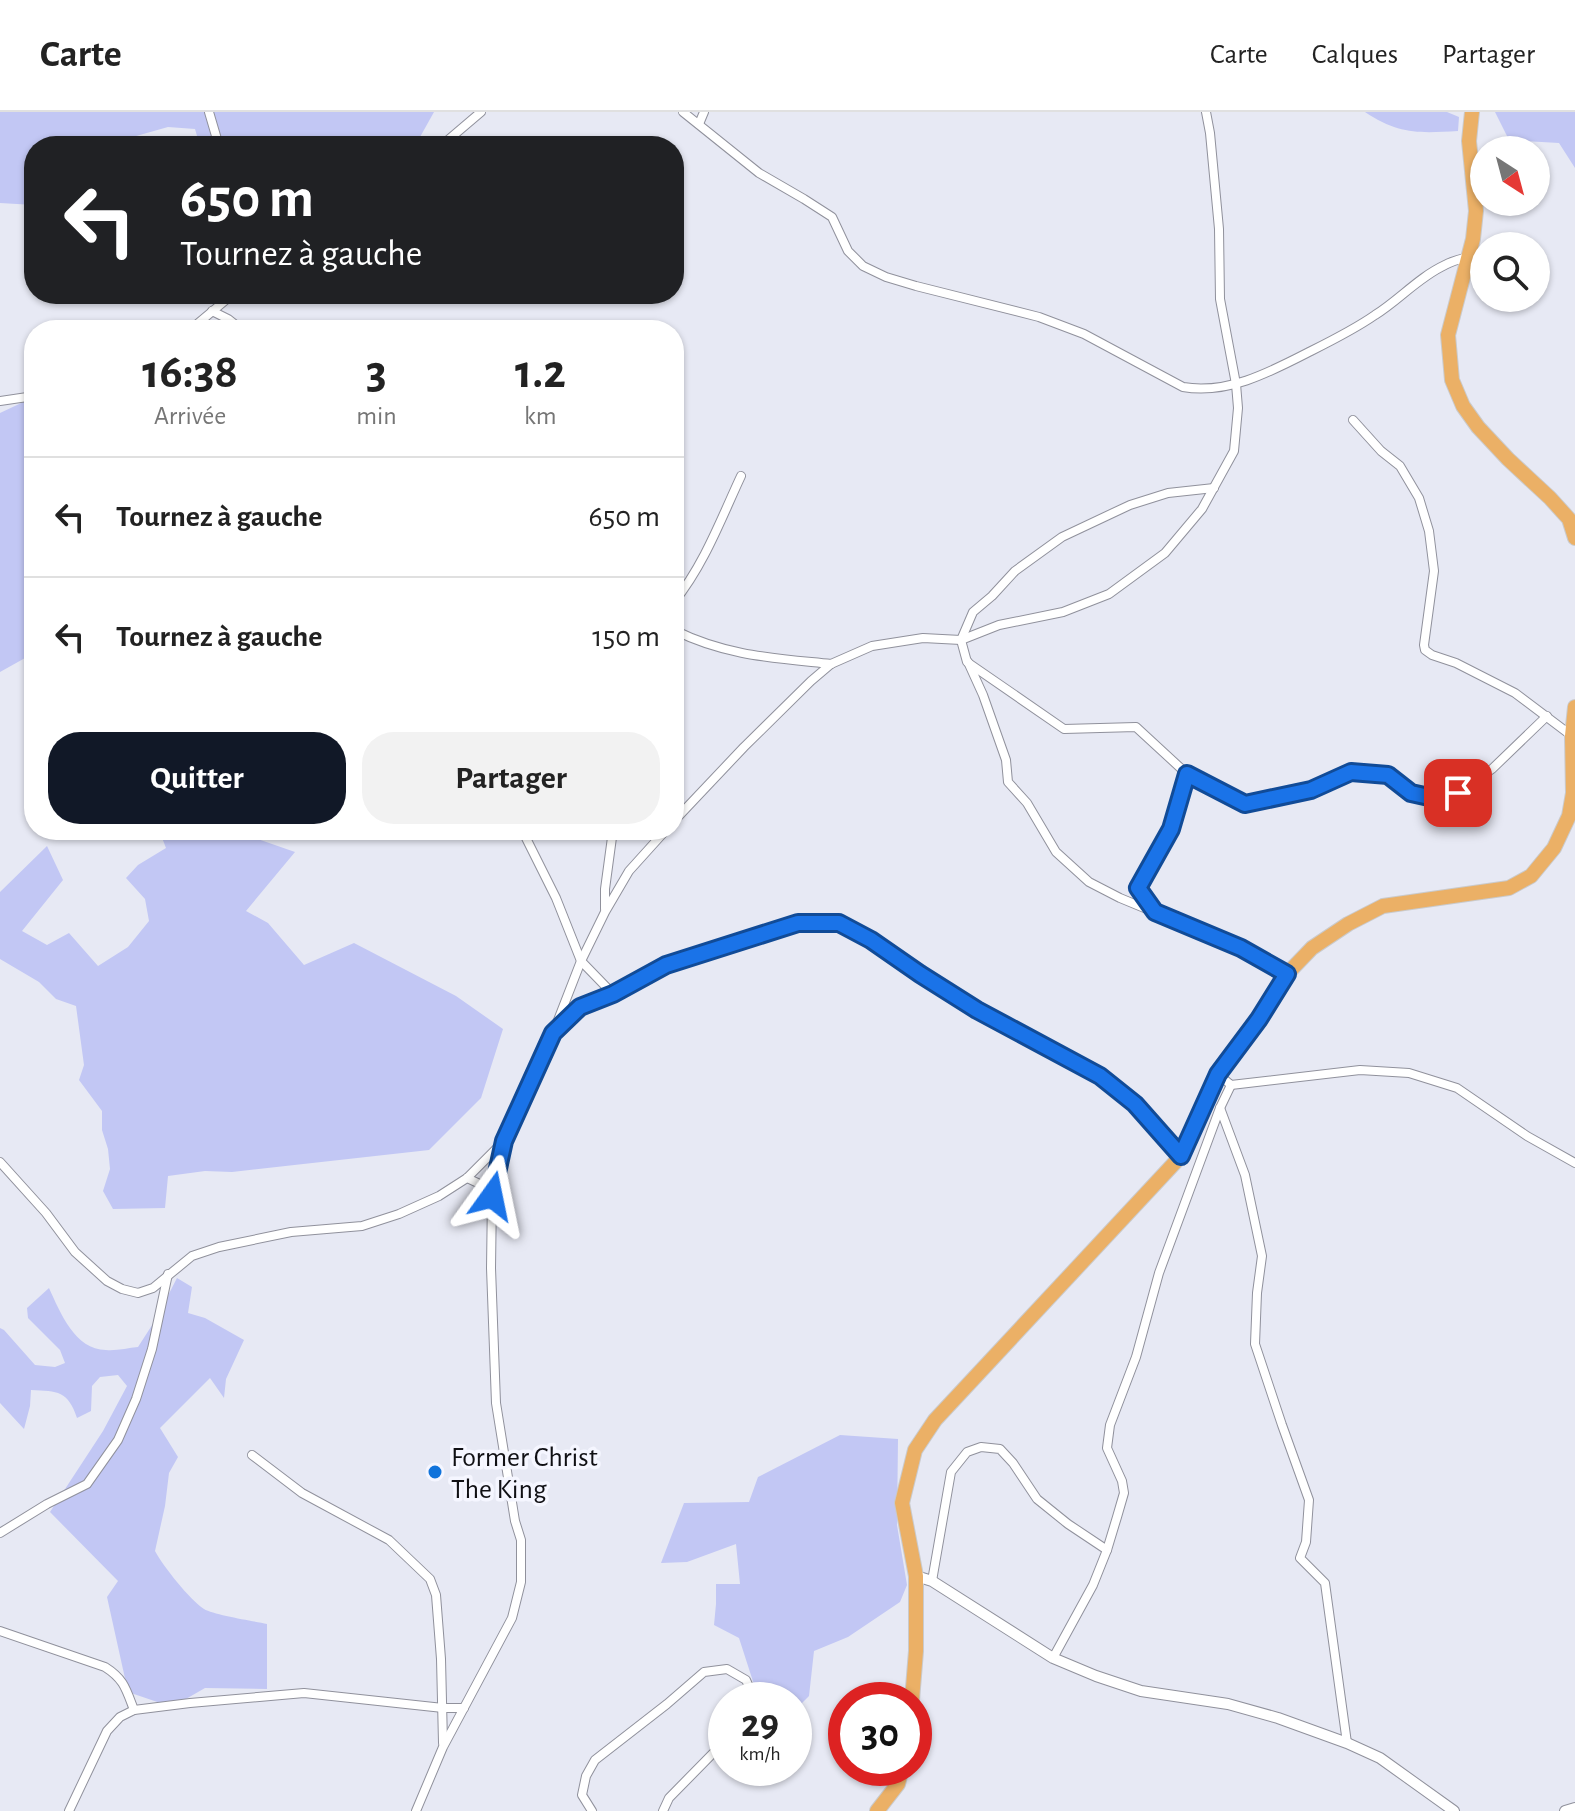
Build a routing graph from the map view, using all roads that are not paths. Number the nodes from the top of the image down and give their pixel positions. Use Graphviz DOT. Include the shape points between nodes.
graph roads {
  1 [pos="209,112"];
  2 [pos="481,112"];
  3 [pos="683,112"];
  4 [pos="704,112"];
  5 [pos="1206,112"];
  6 [pos="1472,112"];
  7 [pos="699,124"];
  8 [pos="216,136"];
  9 [pos="453,136"];
  10 [pos="1468,257"];
  11 [pos="220,304"];
  12 [pos="212,311"];
  13 [pos="202,320"];
  14 [pos="229,320"];
  15 [pos="1236,384"];
  16 [pos="24,397"];
  17 [pos="0,401"];
  18 [pos="1353,420"];
  19 [pos="741,476"];
  20 [pos="1214,488"];
  21 [pos="1575,538"];
  22 [pos="684,589"];
  23 [pos="684,635"];
  24 [pos="961,640"];
  25 [pos="967,662"];
  26 [pos="831,664"];
  27 [pos="1575,707"];
  28 [pos="1547,716"];
  29 [pos="1572,736"];
  30 [pos="1187,774"];
  31 [pos="684,810"];
  32 [pos="527,840"];
  33 [pos="612,840"];
  34 [pos="657,840"];
  35 [pos="605,912"];
  36 [pos="1155,912"];
  37 [pos="581,961"];
  38 [pos="1287,974"];
  39 [pos="613,994"];
  40 [pos="553,1033"];
  41 [pos="1218,1074"];
  42 [pos="1231,1085"];
  43 [pos="1220,1108"];
  44 [pos="504,1141"];
  45 [pos="1181,1156"];
  46 [pos="0,1162"];
  47 [pos="1575,1163"];
  48 [pos="467,1178"];
  49 [pos="492,1196"];
  50 [pos="168,1274"];
  51 [pos="252,1455"];
  52 [pos="0,1533"];
  53 [pos="1107,1550"];
  54 [pos="916,1576"];
  55 [pos="932,1581"];
  56 [pos="0,1631"];
  57 [pos="1053,1658"];
  58 [pos="747,1682"];
  59 [pos="913,1682"];
  60 [pos="443,1708"];
  61 [pos="464,1708"];
  62 [pos="134,1710"];
  63 [pos="1347,1743"];
  64 [pos="443,1747"];
  65 [pos="708,1758"];
  66 [pos="896,1786"];
  67 [pos="1575,1808"];
  68 [pos="69,1811"];
  69 [pos="416,1811"];
  70 [pos="592,1811"];
  71 [pos="663,1811"];
  72 [pos="877,1811"];
  73 [pos="1454,1811"];
  74 [pos="1565,1811"];
  1 -- 8 [label="street"];
  2 -- 9 [label="street"];
  3 -- 7 [label="street"];
  4 -- 7 [label="street"];
  5 -- 15 [label="street" via="1219,229 1220,299"];
  6 -- 10 [label="highway" via="1469,141 1476,211"];
  7 -- 15 [label="street" via="759,173 832,217 848,251 863,266 1039,317 1106,345 1183,387"];
  10 -- 15 [label="street" via="1425,276 1345,334"];
  10 -- 21 [label="highway" via="1448,335 1452,380 1478,427 1569,519"];
  11 -- 12 [label="street"];
  12 -- 13 [label="street"];
  12 -- 14 [label="street"];
  15 -- 20 [label="street" via="1234,451"];
  16 -- 17 [label="street"];
  18 -- 28 [label="street" via="1400,466 1419,498 1434,571 1425,650 1515,693"];
  19 -- 22 [label="street"];
  20 -- 24 [label="street" via="1165,553 1109,594"];
  20 -- 24 [label="street" via="1168,493 1130,505 1062,537 1015,571 973,612"];
  23 -- 26 [label="street" via="735,653"];
  24 -- 25 [label="street"];
  24 -- 26 [label="street" via="923,638 872,646"];
  25 -- 30 [label="street" via="1064,729 1136,727"];
  25 -- 36 [label="street" via="1006,760 1008,782 1056,852 1089,882"];
  26 -- 31 [label="street"];
  27 -- 29 [label="highway"];
  28 -- 29 [label="street"];
  28 -- 30 [label="street" via="1492,769 1458,793 1438,799 1411,793 1388,775 1351,772 1311,790 1245,804"];
  29 -- 38 [label="highway" via="1569,816 1554,848 1531,876 1509,888 1383,906 1312,948"];
  30 -- 36 [label="street" via="1171,829 1138,888"];
  32 -- 37 [label="street"];
  33 -- 35 [label="street"];
  34 -- 35 [label="street" via="629,871"];
  35 -- 37 [label="street"];
  36 -- 38 [label="street"];
  37 -- 39 [label="street"];
  37 -- 40 [label="street"];
  38 -- 41 [label="highway"];
  39 -- 40 [label="street" via="580,1007"];
  39 -- 45 [label="street" via="666,965 798,923 839,923 977,1010 1100,1076 1135,1104"];
  40 -- 44 [label="street"];
  41 -- 42 [label="street"];
  41 -- 45 [label="highway"];
  42 -- 43 [label="street"];
  42 -- 47 [label="street" via="1360,1070 1409,1073 1457,1088"];
  43 -- 53 [label="street" via="1110,1425 1107,1448 1124,1493"];
  43 -- 63 [label="street" via="1245,1175 1262,1256 1255,1344 1309,1500 1300,1558 1325,1583"];
  44 -- 48 [label="street"];
  44 -- 49 [label="street"];
  45 -- 54 [label="highway" via="935,1420 915,1450 902,1503"];
  46 -- 50 [label="street" via="75,1252 107,1281 138,1293"];
  48 -- 49 [label="street"];
  48 -- 50 [label="street" via="439,1196 362,1226 291,1232 219,1247 192,1256"];
  49 -- 61 [label="street" via="496,1403 521,1540 521,1582 512,1618"];
  50 -- 52 [label="street" via="152,1349 118,1440 87,1484"];
  51 -- 60 [label="street" via="302,1493 389,1540 430,1579 436,1595"];
  53 -- 55 [label="street" via="1037,1499 1000,1449 981,1447 967,1452 951,1472"];
  53 -- 57 [label="street"];
  54 -- 55 [label="street"];
  54 -- 59 [label="highway"];
  55 -- 57 [label="street"];
  56 -- 62 [label="street" via="105,1667 125,1685"];
  57 -- 63 [label="street" via="1141,1691 1228,1704"];
  58 -- 70 [label="street" via="727,1669 704,1672 595,1760 582,1795"];
  60 -- 61 [label="street"];
  60 -- 62 [label="street" via="304,1693"];
  60 -- 64 [label="street"];
  61 -- 64 [label="street"];
  62 -- 68 [label="street" via="107,1731"];
  63 -- 73 [label="street" via="1380,1758"];
  64 -- 69 [label="street"];
  65 -- 71 [label="street"];
  66 -- 72 [label="highway"];
  67 -- 74 [label="street"];
}
